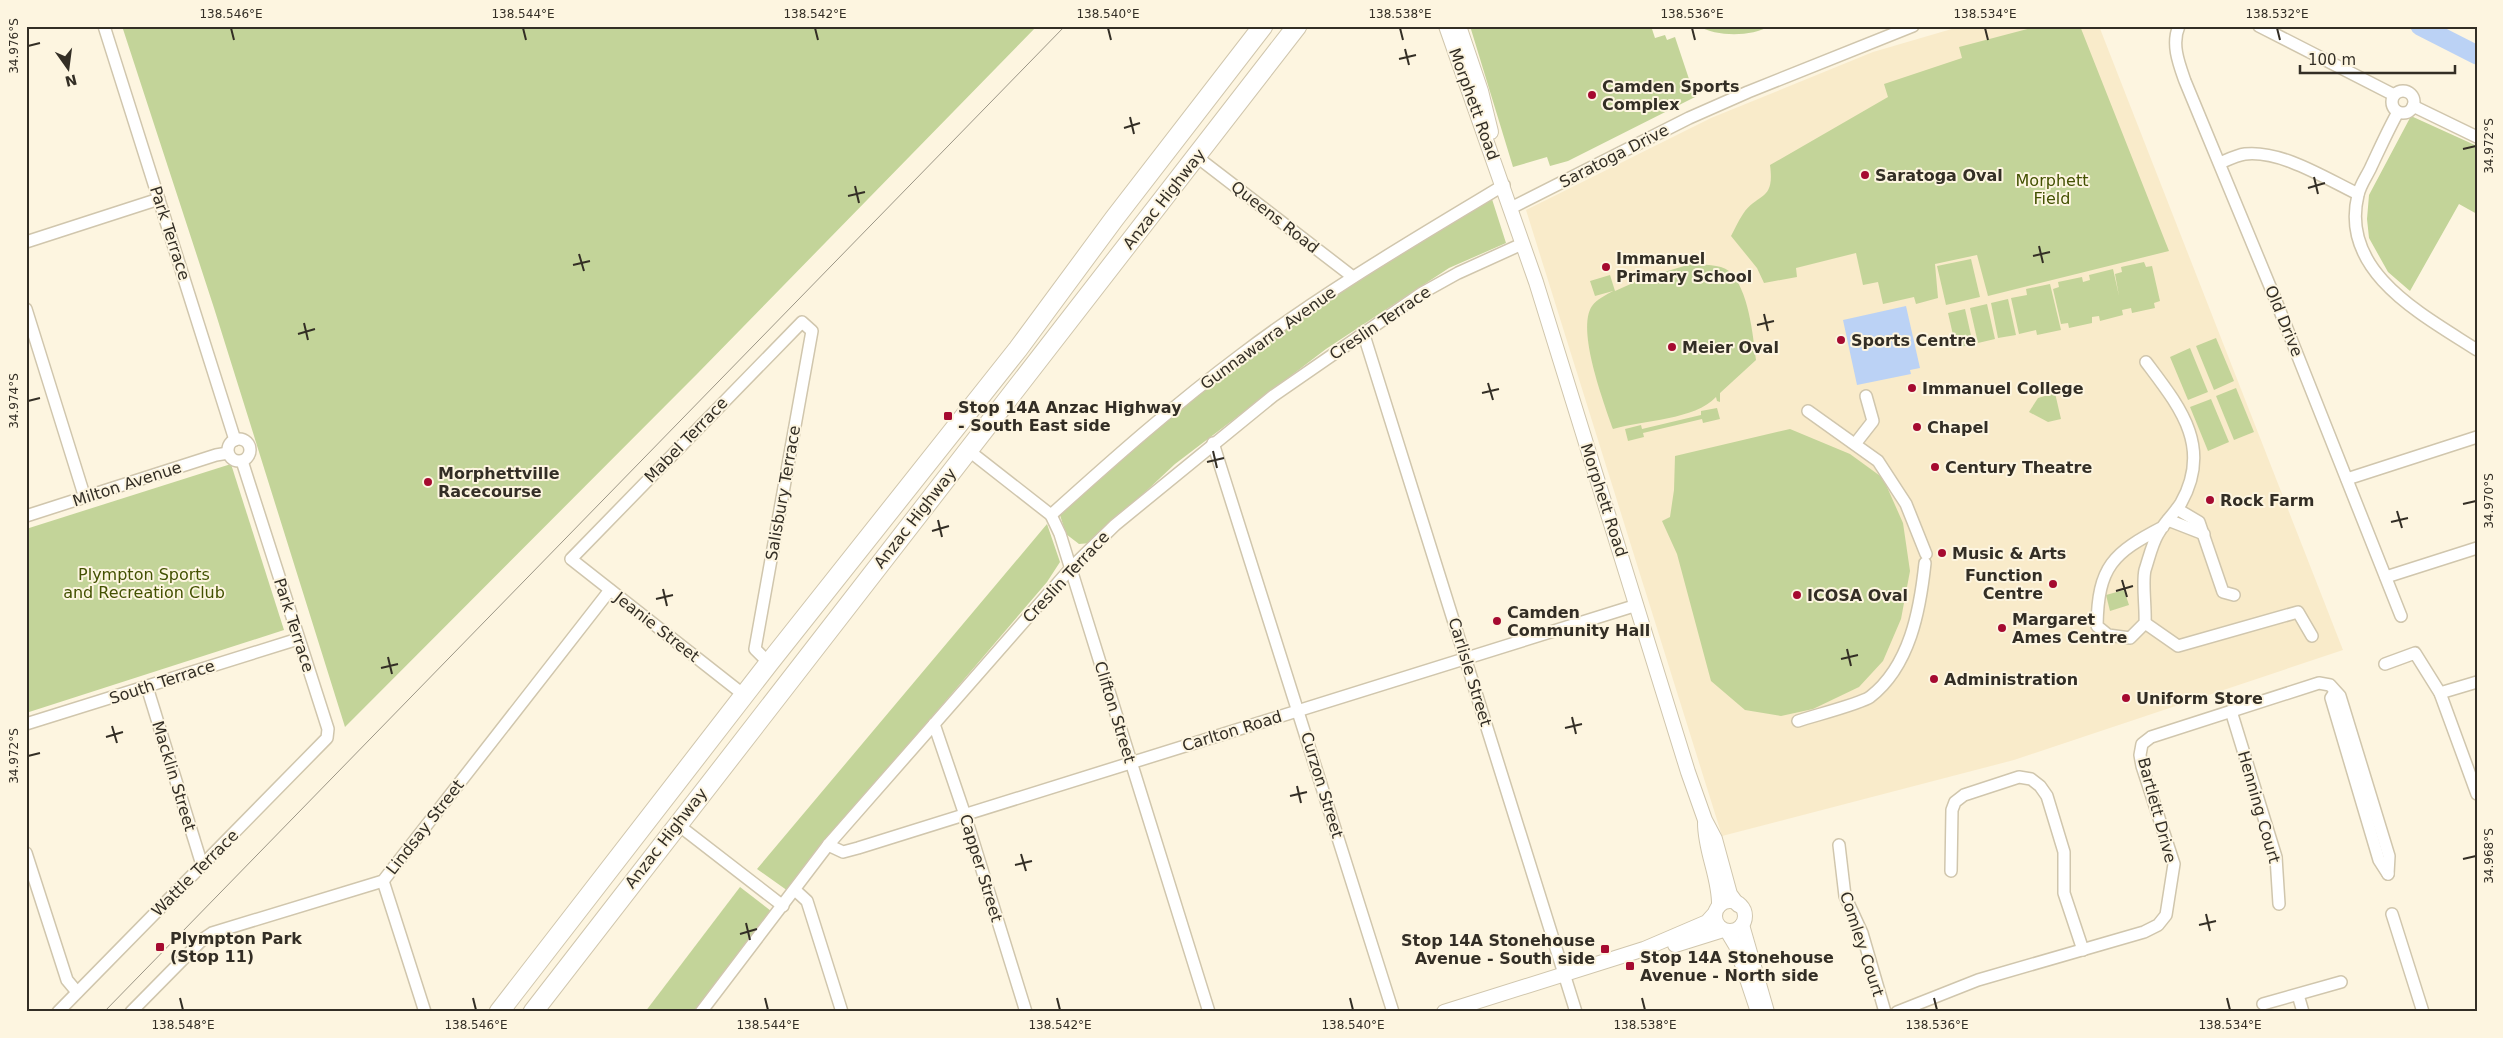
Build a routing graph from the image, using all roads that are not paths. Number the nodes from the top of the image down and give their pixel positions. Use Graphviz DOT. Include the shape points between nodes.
graph roads {
  1 [pos="104,26"];
  2 [pos="1263,26"];
  3 [pos="1297,26"];
  4 [pos="1446,26"];
  5 [pos="1460,26"];
  6 [pos="1913,26"];
  7 [pos="2179,26"];
  8 [pos="2259,26"];
  9 [pos="2394,95"];
  10 [pos="2413,106"];
  11 [pos="2398,112"];
  12 [pos="2477,137"];
  13 [pos="1197,157"];
  14 [pos="2220,163"];
  15 [pos="1503,184"];
  16 [pos="2358,194"];
  17 [pos="1166,197"];
  18 [pos="1130,198"];
  19 [pos="159,199"];
  20 [pos="1511,208"];
  21 [pos="1131,241"];
  22 [pos="26,242"];
  23 [pos="1096,243"];
  24 [pos="1522,244"];
  25 [pos="1353,277"];
  26 [pos="26,309"];
  27 [pos="802,322"];
  28 [pos="1363,332"];
  29 [pos="2477,350"];
  30 [pos="2146,362"];
  31 [pos="1866,396"];
  32 [pos="1808,411"];
  33 [pos="2477,437"];
  34 [pos="236,440"];
  35 [pos="1213,444"];
  36 [pos="1854,444"];
  37 [pos="968,450"];
  38 [pos="228,453"];
  39 [pos="242,461"];
  40 [pos="2347,479"];
  41 [pos="933,495"];
  42 [pos="85,498"];
  43 [pos="900,500"];
  44 [pos="2176,509"];
  45 [pos="1051,515"];
  46 [pos="26,516"];
  47 [pos="883,520"];
  48 [pos="2166,523"];
  49 [pos="908,526"];
  50 [pos="2204,534"];
  51 [pos="2477,548"];
  52 [pos="571,558"];
  53 [pos="1071,568"];
  54 [pos="2386,578"];
  55 [pos="610,590"];
  56 [pos="2234,595"];
  57 [pos="1637,605"];
  58 [pos="2401,616"];
  59 [pos="2145,623"];
  60 [pos="2312,636"];
  61 [pos="298,639"];
  62 [pos="1466,659"];
  63 [pos="769,663"];
  64 [pos="2385,664"];
  65 [pos="2477,682"];
  66 [pos="147,687"];
  67 [pos="2335,692"];
  68 [pos="2440,693"];
  69 [pos="744,695"];
  70 [pos="1299,710"];
  71 [pos="2232,711"];
  72 [pos="1798,721"];
  73 [pos="26,724"];
  74 [pos="934,724"];
  75 [pos="328,732"];
  76 [pos="710,741"];
  77 [pos="740,743"];
  78 [pos="1131,762"];
  79 [pos="692,763"];
  80 [pos="717,772"];
  81 [pos="2477,794"];
  82 [pos="965,815"];
  83 [pos="1705,820"];
  84 [pos="677,824"];
  85 [pos="828,845"];
  86 [pos="1840,845"];
  87 [pos="26,853"];
  88 [pos="202,865"];
  89 [pos="1951,871"];
  90 [pos="383,881"];
  91 [pos="31,887"];
  92 [pos="795,890"];
  93 [pos="1738,904"];
  94 [pos="2279,904"];
  95 [pos="783,906"];
  96 [pos="1717,910"];
  97 [pos="2392,914"];
  98 [pos="1742,925"];
  99 [pos="1725,930"];
  100 [pos="1644,949"];
  101 [pos="2083,950"];
  102 [pos="1564,974"];
  103 [pos="2341,982"];
  104 [pos="77,992"];
  105 [pos="2298,994"];
  106 [pos="2263,1004"];
  107 [pos="58,1012"];
  108 [pos="131,1012"];
  109 [pos="425,1012"];
  110 [pos="499,1012"];
  111 [pos="534,1012"];
  112 [pos="701,1012"];
  113 [pos="842,1012"];
  114 [pos="1026,1012"];
  115 [pos="1209,1012"];
  116 [pos="1393,1012"];
  117 [pos="1444,1012"];
  118 [pos="1576,1012"];
  119 [pos="1758,1012"];
  120 [pos="1767,1012"];
  121 [pos="1885,1012"];
  122 [pos="1896,1012"];
  123 [pos="2303,1012"];
  124 [pos="2423,1012"];
  1 -- 19 [label="street, Park Terrace"];
  2 -- 18 [label="highway, Anzac Highway"];
  3 -- 13 [label="highway, Anzac Highway"];
  4 -- 15 [label="street, Morphett Road"];
  5 -- 15 [label="street, Morphett Road" via="1481,91"];
  6 -- 20 [label="street, Saratoga Drive" via="1689,118"];
  7 -- 14 [label="street, Old Drive" via="2177,61"];
  8 -- 9 [label="street"];
  9 -- 10 [label="street" via="2408,93"];
  9 -- 11 [label="street" via="2392,105"];
  10 -- 11 [label="street" via="2407,112"];
  10 -- 12 [label="street"];
  11 -- 16 [label="street"];
  13 -- 17 [label="highway, Anzac Highway"];
  13 -- 25 [label="street, Queens Road"];
  14 -- 16 [label="street" via="2244,154 2268,154"];
  14 -- 40 [label="street, Old Drive"];
  15 -- 20 [label="street, Morphett Road"];
  15 -- 25 [label="street, Gunnawarra Avenue"];
  16 -- 29 [label="street" via="2355,220 2358,241 2377,276 2425,316"];
  17 -- 18 [label="highway" via="1143,206"];
  17 -- 21 [label="highway, Anzac Highway"];
  18 -- 23 [label="highway, Anzac Highway"];
  19 -- 22 [label="street"];
  19 -- 34 [label="street, Park Terrace"];
  20 -- 24 [label="street, Morphett Road"];
  21 -- 23 [label="highway" via="1127,231 1119,228"];
  21 -- 37 [label="highway, Anzac Highway"];
  23 -- 43 [label="highway, Anzac Highway"];
  24 -- 28 [label="street, Creslin Terrace" via="1458,273"];
  24 -- 57 [label="street, Morphett Road"];
  25 -- 45 [label="street, Gunnawarra Avenue" via="1208,380"];
  26 -- 42 [label="street"];
  27 -- 52 [label="street, Mabel Terrace"];
  27 -- 63 [label="street, Salisbury Terrace" via="812,331 755,649"];
  28 -- 35 [label="street, Creslin Terrace" via="1273,396"];
  28 -- 62 [label="street, Carlisle Street"];
  30 -- 44 [label="street" via="2176,402 2188,425 2194,449 2193,473"];
  31 -- 36 [label="street" via="1873,421"];
  32 -- 36 [label="street"];
  33 -- 40 [label="street"];
  34 -- 38 [label="street" via="229,446"];
  34 -- 39 [label="street" via="243,440 249,448 247,457"];
  35 -- 53 [label="street, Creslin Terrace" via="1109,531"];
  35 -- 70 [label="street, Curzon Street"];
  36 -- 72 [label="street" via="1878,461 1906,504 1926,559 1920,607 1899,666 1869,698"];
  37 -- 41 [label="highway, Anzac Highway"];
  37 -- 45 [label="street"];
  38 -- 39 [label="street" via="235,461"];
  38 -- 42 [label="street, Milton Avenue"];
  39 -- 61 [label="street, Park Terrace"];
  40 -- 54 [label="street, Old Drive"];
  41 -- 43 [label="highway" via="911,506"];
  41 -- 49 [label="highway, Anzac Highway"];
  42 -- 46 [label="street, Milton Avenue"];
  43 -- 47 [label="highway, Anzac Highway"];
  44 -- 48 [label="street"];
  44 -- 50 [label="street" via="2200,522"];
  45 -- 53 [label="street, Clifton Street"];
  47 -- 49 [label="highway" via="894,515 901,517"];
  47 -- 63 [label="highway, Anzac Highway"];
  48 -- 50 [label="street"];
  48 -- 59 [label="street" via="2158,534 2144,573"];
  48 -- 59 [label="street" via="2122,550 2102,579 2097,626 2108,635 2130,638"];
  49 -- 77 [label="highway, Anzac Highway"];
  50 -- 56 [label="street" via="2223,592"];
  51 -- 54 [label="street"];
  52 -- 55 [label="street, Jeanie Street"];
  53 -- 74 [label="street, Creslin Terrace"];
  53 -- 78 [label="street, Clifton Street"];
  54 -- 58 [label="street, Old Drive"];
  55 -- 69 [label="street, Jeanie Street"];
  55 -- 90 [label="street, Lindsay Street"];
  57 -- 62 [label="street, Carlton Road"];
  57 -- 83 [label="street, Morphett Road"];
  59 -- 60 [label="street" via="2178,646 2298,612"];
  61 -- 66 [label="street, South Terrace"];
  61 -- 75 [label="street, Park Terrace"];
  62 -- 70 [label="street, Carlton Road"];
  62 -- 102 [label="street, Carlisle Street"];
  63 -- 69 [label="highway, Anzac Highway"];
  64 -- 68 [label="street" via="2415,653"];
  65 -- 68 [label="street"];
  66 -- 73 [label="street, South Terrace"];
  66 -- 88 [label="street, Macklin Street"];
  67 -- 67 [label="street" via="2340,696 2389,856 2388,874 2380,860 2331,698"];
  67 -- 71 [label="street, Bartlett Drive" via="2330,685 2319,683"];
  68 -- 81 [label="street"];
  69 -- 76 [label="highway, Anzac Highway"];
  70 -- 78 [label="street, Carlton Road"];
  70 -- 116 [label="street, Curzon Street"];
  71 -- 94 [label="street, Henning Court" via="2276,857"];
  71 -- 101 [label="street, Bartlett Drive" via="2150,737 2142,744 2142,766 2174,864 2166,915 2158,925 2144,932"];
  74 -- 82 [label="street, Capper Street"];
  74 -- 85 [label="street, Creslin Terrace"];
  75 -- 88 [label="street, Wattle Terrace" via="322,746"];
  76 -- 77 [label="highway" via="713,747 722,751"];
  76 -- 79 [label="highway, Anzac Highway"];
  77 -- 80 [label="highway, Anzac Highway"];
  78 -- 82 [label="street, Carlton Road"];
  78 -- 115 [label="street, Clifton Street"];
  79 -- 80 [label="highway" via="706,762"];
  79 -- 110 [label="highway, Anzac Highway"];
  80 -- 84 [label="highway, Anzac Highway"];
  82 -- 85 [label="street, Carlton Road" via="843,852"];
  82 -- 114 [label="street, Capper Street"];
  83 -- 93 [label="street, Morphett Road" via="1715,839 1730,894"];
  83 -- 96 [label="street, Morphett Road" via="1705,842 1720,892"];
  84 -- 95 [label="street"];
  84 -- 111 [label="highway, Anzac Highway"];
  85 -- 92 [label="street, Creslin Terrace"];
  86 -- 121 [label="street, Comley Court" via="1845,896 1862,933"];
  87 -- 91 [label="street"];
  88 -- 104 [label="street, Wattle Terrace"];
  89 -- 101 [label="street" via="1952,810 1956,802 1964,795 2020,777 2031,780 2047,796 2064,852 2064,893"];
  90 -- 108 [label="street, Lindsay Street" via="212,933"];
  90 -- 109 [label="street"];
  91 -- 104 [label="street" via="67,980"];
  92 -- 95 [label="street, Creslin Terrace"];
  92 -- 113 [label="street" via="807,901"];
  93 -- 96 [label="street" via="1728,902"];
  93 -- 98 [label="street" via="1744,914"];
  95 -- 112 [label="street, Creslin Terrace"];
  96 -- 99 [label="street" via="1717,925"];
  96 -- 100 [label="street" via="1707,922"];
  97 -- 124 [label="street"];
  98 -- 99 [label="street" via="1738,929"];
  98 -- 120 [label="street"];
  99 -- 100 [label="street"];
  99 -- 119 [label="street" via="1736,946"];
  100 -- 102 [label="street"];
  101 -- 122 [label="street, Bartlett Drive" via="1978,980"];
  102 -- 117 [label="street"];
  102 -- 118 [label="street, Carlisle Street"];
  103 -- 105 [label="street"];
  104 -- 107 [label="street, Wattle Terrace"];
  105 -- 106 [label="street"];
  105 -- 123 [label="street"];
}
